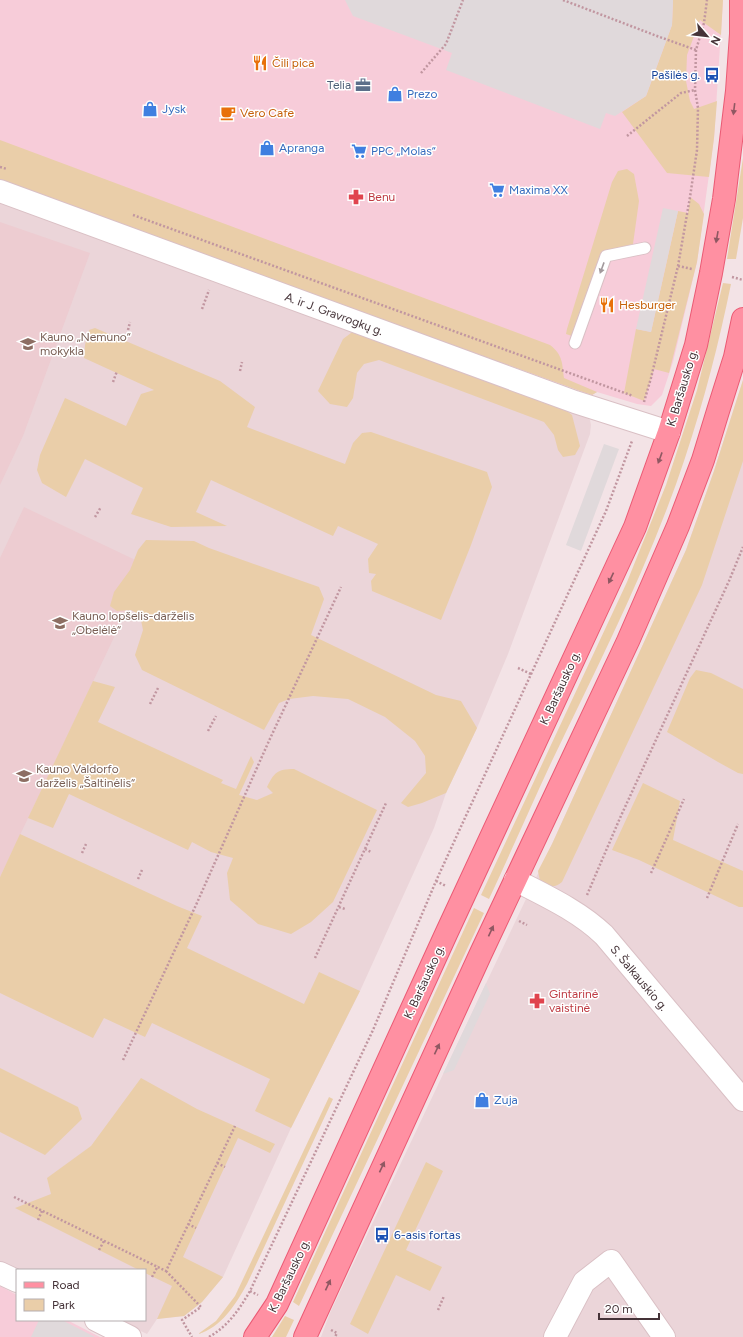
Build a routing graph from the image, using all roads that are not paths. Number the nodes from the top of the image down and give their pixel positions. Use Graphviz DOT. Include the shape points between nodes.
graph roads {
  1 [pos="741,0"];
  2 [pos="0,191"];
  3 [pos="645,248"];
  4 [pos="743,319"];
  5 [pos="575,343"];
  6 [pos="669,432"];
  7 [pos="515,880"];
  8 [pos="743,1100"];
  9 [pos="0,1273"];
  10 [pos="16,1281"];
  11 [pos="98,1321"];
  12 [pos="130,1337"];
  13 [pos="255,1337"];
  14 [pos="305,1337"];
  15 [pos="555,1337"];
  16 [pos="664,1337"];
  1 -- 6 [label="main road, K. Baršausko g., one-way" via="741,34 724,199 696,345"];
  2 -- 6 [label="street, A. ir J. Gravrogkų g." via="575,402"];
  3 -- 5 [label="lane, one-way" via="606,256"];
  4 -- 7 [label="main road" via="735,357 703,460 678,526 628,641"];
  6 -- 13 [label="main road, K. Baršausko g., one-way" via="635,526 277,1304"];
  7 -- 8 [label="street, S. Šalkauskio g." via="578,914 604,935"];
  14 -- 7 [label="main road, one-way"];
  9 -- 10 [label="street"];
  11 -- 12 [label="street"];
  15 -- 16 [label="street" via="584,1282 611,1261"];
}
